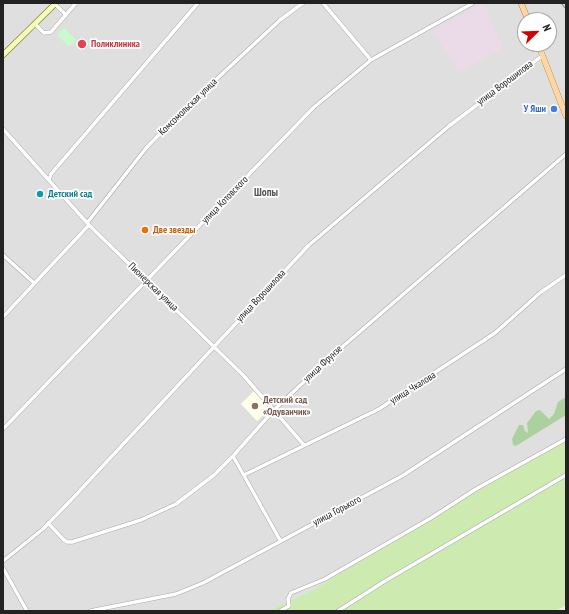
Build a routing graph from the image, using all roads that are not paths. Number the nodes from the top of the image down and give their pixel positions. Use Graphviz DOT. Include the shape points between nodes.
graph roads {
  1 [pos="76,3"];
  2 [pos="198,3"];
  3 [pos="303,3"];
  4 [pos="323,3"];
  5 [pos="473,3"];
  6 [pos="55,4"];
  7 [pos="66,15"];
  8 [pos="35,24"];
  9 [pos="541,52"];
  10 [pos="3,55"];
  11 [pos="542,56"];
  12 [pos="371,60"];
  13 [pos="566,116"];
  14 [pos="3,129"];
  15 [pos="566,154"];
  16 [pos="51,174"];
  17 [pos="44,175"];
  18 [pos="49,180"];
  19 [pos="88,224"];
  20 [pos="3,255"];
  21 [pos="566,275"];
  22 [pos="147,282"];
  23 [pos="34,283"];
  24 [pos="3,316"];
  25 [pos="214,346"];
  26 [pos="566,369"];
  27 [pos="273,411"];
  28 [pos="3,429"];
  29 [pos="566,439"];
  30 [pos="304,445"];
  31 [pos="233,456"];
  32 [pos="244,475"];
  33 [pos="566,475"];
  34 [pos="48,523"];
  35 [pos="280,540"];
  36 [pos="3,561"];
  37 [pos="3,568"];
  38 [pos="27,611"];
  39 [pos="90,611"];
  40 [pos="280,611"];
  41 [pos="338,611"];
  1 -- 7 [label="street"];
  2 -- 16 [label="street"];
  3 -- 19 [label="street, Комсомольская улица" via="280,20 178,115 147,147"];
  4 -- 12 [label="street"];
  5 -- 12 [label="street, улица Котовского"];
  6 -- 7 [label="street"];
  6 -- 8 [label="street"];
  7 -- 8 [label="street" via="51,32 44,33"];
  8 -- 10 [label="street"];
  9 -- 11 [label="main road"];
  11 -- 13 [label="main road"];
  11 -- 25 [label="street, улица Ворошилова" via="449,126 309,245"];
  12 -- 22 [label="street, улица Котовского" via="313,108"];
  14 -- 17 [label="street, Пионерская улица"];
  15 -- 27 [label="street, улица Фрунзе" via="380,313"];
  16 -- 17 [label="street"];
  16 -- 18 [label="street"];
  17 -- 18 [label="street, Пионерская улица"];
  18 -- 19 [label="street, Пионерская улица"];
  19 -- 22 [label="street, Пионерская улица"];
  19 -- 23 [label="street, Комсомольская улица"];
  20 -- 23 [label="street"];
  21 -- 30 [label="street, улица Чкалова" via="541,292 495,333 438,372 379,409"];
  22 -- 25 [label="street, Пионерская улица"];
  22 -- 28 [label="street, улица Котовского"];
  23 -- 24 [label="street, Комсомольская улица"];
  25 -- 27 [label="street, Пионерская улица" via="244,376"];
  25 -- 34 [label="street, улица Ворошилова"];
  26 -- 35 [label="street, улица Горького" via="402,476"];
  27 -- 30 [label="street, Пионерская улица"];
  27 -- 31 [label="street, улица Фрунзе"];
  29 -- 40 [label="street" via="325,579 291,593 288,599 289,606"];
  30 -- 32 [label="street, улица Чкалова"];
  31 -- 32 [label="street"];
  31 -- 34 [label="street, улица Фрунзе" via="214,475 176,504 141,520 69,542"];
  32 -- 35 [label="street"];
  33 -- 41 [label="street"];
  34 -- 36 [label="street, улица Ворошилова"];
  35 -- 39 [label="street, улица Горького" via="187,590"];
  37 -- 38 [label="street"];
}
